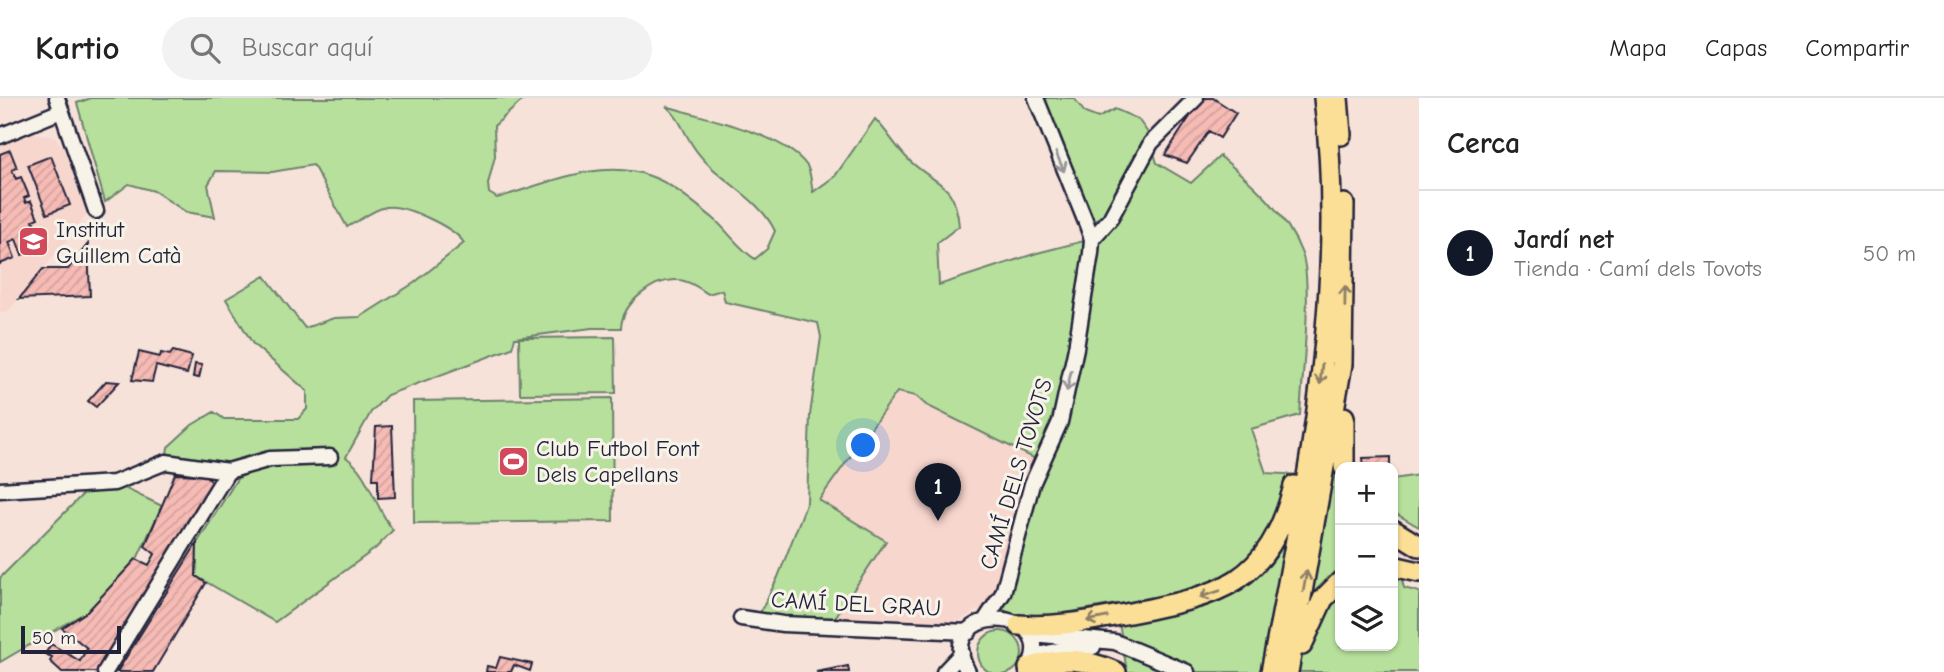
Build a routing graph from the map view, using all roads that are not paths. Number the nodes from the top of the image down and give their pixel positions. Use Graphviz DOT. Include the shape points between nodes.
graph roads {
  1 [pos="1035,98"];
  2 [pos="1196,98"];
  3 [pos="1324,98"];
  4 [pos="1338,98"];
  5 [pos="59,105"];
  6 [pos="0,136"];
  7 [pos="96,211"];
  8 [pos="1092,239"];
  9 [pos="1342,364"];
  10 [pos="1317,418"];
  11 [pos="330,457"];
  12 [pos="1344,462"];
  13 [pos="228,471"];
  14 [pos="0,490"];
  15 [pos="1398,533"];
  16 [pos="1419,546"];
  17 [pos="1398,567"];
  18 [pos="1419,572"];
  19 [pos="1335,588"];
  20 [pos="741,618"];
  21 [pos="986,619"];
  22 [pos="1023,629"];
  23 [pos="969,632"];
  24 [pos="1140,652"];
  25 [pos="962,653"];
  26 [pos="1030,666"];
  27 [pos="105,672"];
  28 [pos="944,672"];
  29 [pos="968,672"];
  30 [pos="1115,672"];
  31 [pos="1187,672"];
  32 [pos="1271,672"];
  33 [pos="1289,672"];
  1 -- 8 [label="street, one-way"];
  2 -- 8 [label="street" via="1151,143 1110,219"];
  3 -- 10 [label="highway, one-way" via="1332,242"];
  9 -- 4 [label="highway, one-way" via="1346,243"];
  5 -- 6 [label="street"];
  5 -- 7 [label="street"];
  8 -- 21 [label="street, CAMÍ DELS TOVOTS, one-way" via="1060,422 1032,484 1003,593"];
  9 -- 12 [label="highway"];
  33 -- 9 [label="highway, one-way"];
  10 -- 22 [label="highway, one-way" via="1276,537 1257,563 1231,586 1185,601 1062,626"];
  10 -- 32 [label="highway"];
  11 -- 13 [label="street" via="270,459"];
  13 -- 14 [label="street" via="166,462 114,483"];
  13 -- 27 [label="street"];
  15 -- 16 [label="highway"];
  17 -- 18 [label="highway"];
  19 -- 33 [label="highway" via="1317,609"];
  20 -- 23 [label="street, CAMÍ DEL GRAU"];
  21 -- 22 [label="street" via="1003,618"];
  21 -- 23 [label="street"];
  22 -- 24 [label="street" via="1105,640"];
  22 -- 26 [label="street"];
  23 -- 25 [label="street"];
  24 -- 26 [label="street" via="1078,646"];
  24 -- 31 [label="street"];
  25 -- 28 [label="street"];
  25 -- 29 [label="street"];
  26 -- 30 [label="highway" via="1070,658"];
}
